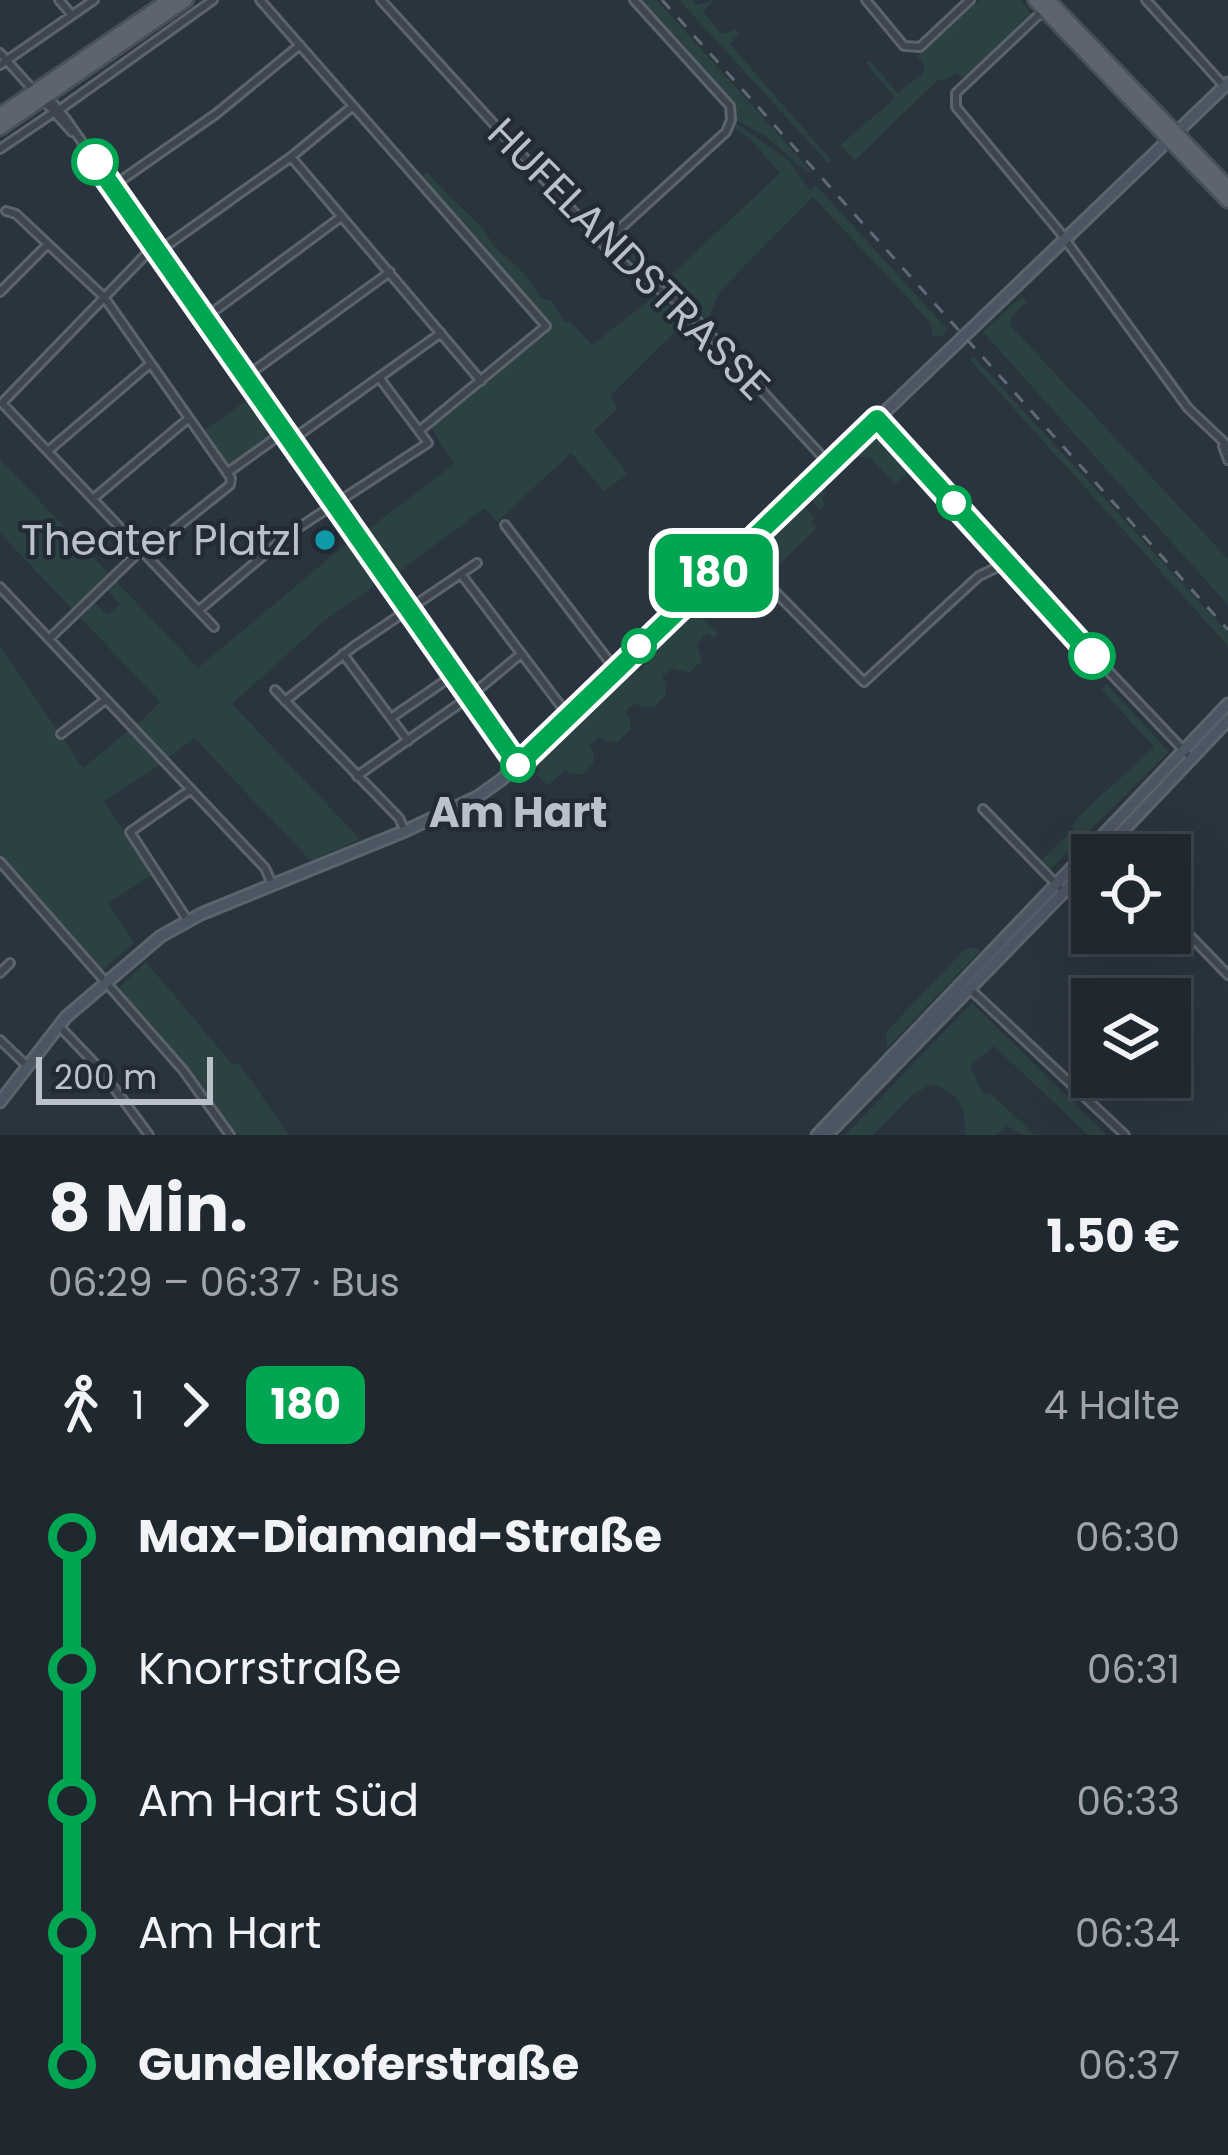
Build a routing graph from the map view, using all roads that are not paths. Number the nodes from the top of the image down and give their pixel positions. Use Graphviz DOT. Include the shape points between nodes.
graph roads {
  1 [pos="59,0"];
  2 [pos="94,0"];
  3 [pos="169,0"];
  4 [pos="186,0"];
  5 [pos="213,0"];
  6 [pos="260,0"];
  7 [pos="381,0"];
  8 [pos="634,0"];
  9 [pos="866,0"];
  10 [pos="970,0"];
  11 [pos="1146,0"];
  12 [pos="1044,3"];
  13 [pos="72,15"];
  14 [pos="300,45"];
  15 [pos="2,60"];
  16 [pos="1226,84"];
  17 [pos="39,96"];
  18 [pos="353,105"];
  19 [pos="56,112"];
  20 [pos="0,116"];
  21 [pos="0,128"];
  22 [pos="1172,136"];
  23 [pos="0,149"];
  24 [pos="291,157"];
  25 [pos="112,186"];
  26 [pos="1228,187"];
  27 [pos="1228,201"];
  28 [pos="6,211"];
  29 [pos="340,217"];
  30 [pos="1065,238"];
  31 [pos="603,244"];
  32 [pos="47,245"];
  33 [pos="157,248"];
  34 [pos="390,272"];
  35 [pos="0,292"];
  36 [pos="104,297"];
  37 [pos="206,317"];
  38 [pos="441,333"];
  39 [pos="151,363"];
  40 [pos="248,375"];
  41 [pos="381,380"];
  42 [pos="481,381"];
  43 [pos="1,404"];
  44 [pos="189,418"];
  45 [pos="877,419"];
  46 [pos="287,430"];
  47 [pos="419,431"];
  48 [pos="293,439"];
  49 [pos="1225,444"];
  50 [pos="48,451"];
  51 [pos="1228,460"];
  52 [pos="830,464"];
  53 [pos="227,473"];
  54 [pos="94,499"];
  55 [pos="336,505"];
  56 [pos="505,525"];
  57 [pos="144,552"];
  58 [pos="736,552"];
  59 [pos="1006,562"];
  60 [pos="477,563"];
  61 [pos="461,574"];
  62 [pos="0,587"];
  63 [pos="409,609"];
  64 [pos="199,610"];
  65 [pos="214,626"];
  66 [pos="49,639"];
  67 [pos="343,654"];
  68 [pos="521,654"];
  69 [pos="615,669"];
  70 [pos="454,674"];
  71 [pos="275,690"];
  72 [pos="470,697"];
  73 [pos="104,701"];
  74 [pos="285,701"];
  75 [pos="1228,704"];
  76 [pos="567,714"];
  77 [pos="391,718"];
  78 [pos="1228,720"];
  79 [pos="61,734"];
  80 [pos="408,741"];
  81 [pos="1188,754"];
  82 [pos="518,765"];
  83 [pos="357,776"];
  84 [pos="190,790"];
  85 [pos="983,809"];
  86 [pos="405,831"];
  87 [pos="1117,834"];
  88 [pos="0,862"];
  89 [pos="1071,878"];
  90 [pos="1071,879"];
  91 [pos="274,887"];
  92 [pos="1060,888"];
  93 [pos="188,920"];
  94 [pos="1191,937"];
  95 [pos="10,963"];
  96 [pos="0,973"];
  97 [pos="1228,975"];
  98 [pos="108,978"];
  99 [pos="966,985"];
  100 [pos="59,1025"];
  101 [pos="0,1040"];
  102 [pos="29,1067"];
  103 [pos="0,1102"];
  104 [pos="149,1135"];
  105 [pos="230,1135"];
  106 [pos="817,1135"];
  107 [pos="827,1135"];
  108 [pos="1125,1135"];
  1 -- 13 [label="street"];
  2 -- 13 [label="street"];
  3 -- 17 [label="main road"];
  4 -- 17 [label="main road"];
  5 -- 19 [label="street"];
  6 -- 14 [label="street"];
  7 -- 31 [label="street, HUFELANDSTRASSE"];
  8 -- 31 [label="street" via="730,106 731,120"];
  9 -- 10 [label="street" via="913,49"];
  11 -- 16 [label="street"];
  12 -- 22 [label="main road"];
  12 -- 30 [label="street" via="955,100"];
  13 -- 15 [label="street"];
  14 -- 18 [label="street"];
  14 -- 25 [label="street"];
  15 -- 17 [label="street"];
  16 -- 22 [label="street"];
  17 -- 19 [label="street"];
  17 -- 20 [label="main road"];
  17 -- 21 [label="main road"];
  18 -- 24 [label="street"];
  18 -- 42 [label="street" via="547,326"];
  19 -- 23 [label="street"];
  19 -- 25 [label="street"];
  22 -- 26 [label="main road"];
  22 -- 27 [label="main road"];
  22 -- 30 [label="street"];
  24 -- 29 [label="street"];
  24 -- 33 [label="street"];
  25 -- 33 [label="street"];
  28 -- 32 [label="street"];
  29 -- 34 [label="street"];
  29 -- 37 [label="street"];
  30 -- 45 [label="street"];
  30 -- 49 [label="street" via="1182,400"];
  31 -- 52 [label="street, HUFELANDSTRASSE" via="680,302"];
  32 -- 35 [label="street"];
  32 -- 36 [label="street"];
  33 -- 36 [label="street"];
  33 -- 37 [label="street"];
  34 -- 38 [label="street"];
  34 -- 40 [label="street"];
  36 -- 39 [label="street"];
  36 -- 43 [label="street"];
  37 -- 40 [label="street"];
  38 -- 41 [label="street"];
  38 -- 42 [label="street"];
  39 -- 44 [label="street"];
  39 -- 50 [label="street"];
  40 -- 46 [label="street"];
  41 -- 47 [label="street"];
  41 -- 48 [label="street"];
  42 -- 47 [label="street"];
  43 -- 50 [label="street"];
  44 -- 53 [label="street"];
  44 -- 54 [label="street"];
  45 -- 52 [label="street"];
  45 -- 59 [label="street"];
  46 -- 48 [label="street"];
  46 -- 53 [label="street"];
  47 -- 55 [label="street" via="428,443"];
  48 -- 55 [label="street"];
  49 -- 51 [label="street"];
  50 -- 54 [label="street"];
  52 -- 58 [label="street"];
  53 -- 57 [label="street" via="230,484"];
  54 -- 57 [label="street"];
  55 -- 63 [label="street"];
  55 -- 64 [label="street"];
  56 -- 69 [label="street"];
  57 -- 64 [label="street"];
  57 -- 66 [label="street"];
  58 -- 59 [label="street" via="864,682 980,576"];
  58 -- 69 [label="street"];
  59 -- 81 [label="street"];
  60 -- 61 [label="street"];
  61 -- 63 [label="street"];
  61 -- 68 [label="street"];
  62 -- 66 [label="street"];
  63 -- 67 [label="street"];
  63 -- 70 [label="street"];
  64 -- 65 [label="street"];
  66 -- 73 [label="street"];
  67 -- 74 [label="street"];
  67 -- 77 [label="street"];
  68 -- 72 [label="street"];
  68 -- 76 [label="street"];
  69 -- 76 [label="street"];
  70 -- 72 [label="street"];
  70 -- 77 [label="street"];
  71 -- 74 [label="street"];
  72 -- 80 [label="street"];
  72 -- 82 [label="street"];
  73 -- 79 [label="street"];
  73 -- 84 [label="street"];
  74 -- 83 [label="street"];
  75 -- 81 [label="street"];
  76 -- 82 [label="street"];
  77 -- 80 [label="street"];
  78 -- 81 [label="street"];
  80 -- 83 [label="street"];
  81 -- 87 [label="street"];
  82 -- 86 [label="street" via="477,796"];
  83 -- 86 [label="street"];
  84 -- 91 [label="street"];
  84 -- 93 [label="street" via="130,832"];
  85 -- 92 [label="street"];
  86 -- 91 [label="street"];
  88 -- 98 [label="street"];
  89 -- 92 [label="street"];
  90 -- 92 [label="street"];
  91 -- 93 [label="street"];
  92 -- 99 [label="street"];
  93 -- 98 [label="street"];
  94 -- 97 [label="street"];
  95 -- 96 [label="street"];
  98 -- 100 [label="street"];
  98 -- 105 [label="street"];
  99 -- 106 [label="street"];
  99 -- 107 [label="street"];
  99 -- 108 [label="street"];
  100 -- 102 [label="street"];
  100 -- 104 [label="street"];
  101 -- 102 [label="street"];
  102 -- 103 [label="street"];
}
